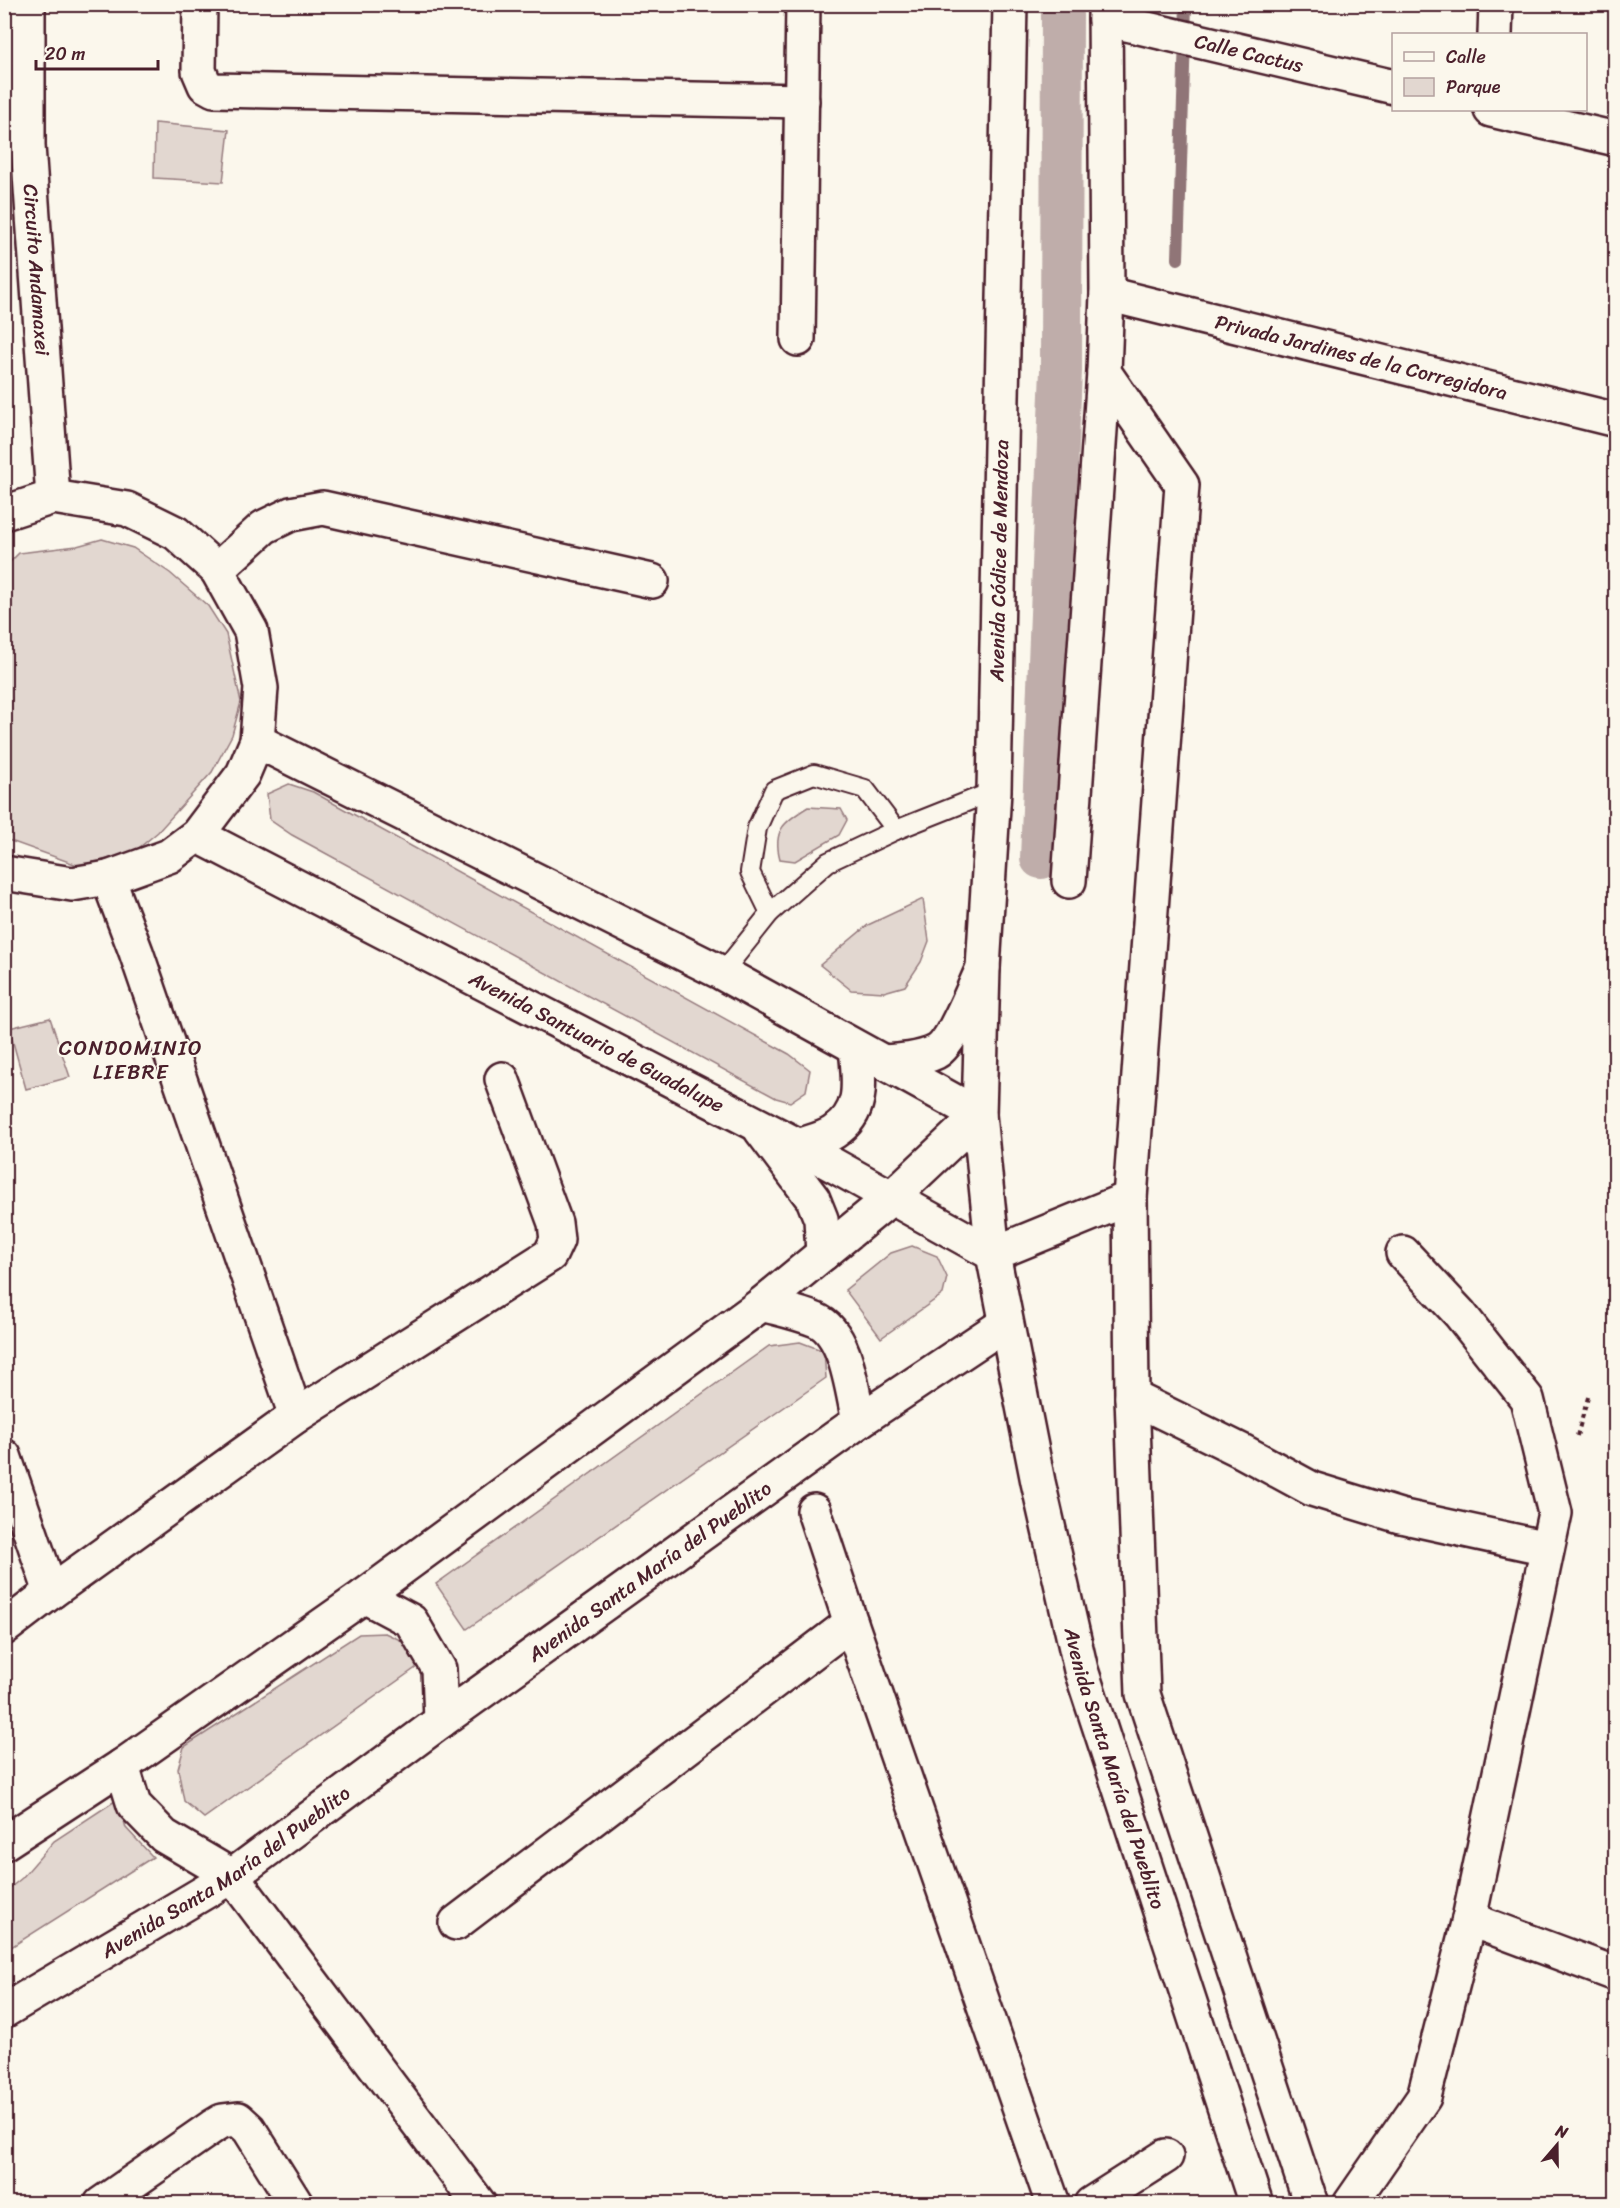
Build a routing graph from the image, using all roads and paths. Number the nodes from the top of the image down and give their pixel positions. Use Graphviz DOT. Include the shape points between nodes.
graph roads {
  1 [pos="28,4"];
  2 [pos="200,4"];
  3 [pos="803,4"];
  4 [pos="1010,4"];
  5 [pos="1496,4"];
  6 [pos="1105,12"];
  7 [pos="1495,33"];
  8 [pos="1392,86"];
  9 [pos="802,101"];
  10 [pos="1496,111"];
  11 [pos="1616,139"];
  12 [pos="1107,294"];
  13 [pos="798,339"];
  14 [pos="1104,372"];
  15 [pos="1616,420"];
  16 [pos="53,497"];
  17 [pos="4,513"];
  18 [pos="217,570"];
  19 [pos="652,581"];
  20 [pos="257,741"];
  21 [pos="994,791"];
  22 [pos="896,830"];
  23 [pos="197,835"];
  24 [pos="4,873"];
  25 [pos="108,878"];
  26 [pos="1069,881"];
  27 [pos="770,913"];
  28 [pos="982,968"];
  29 [pos="722,974"];
  30 [pos="869,1055"];
  31 [pos="502,1079"];
  32 [pos="978,1115"];
  33 [pos="756,1124"];
  34 [pos="799,1146"];
  35 [pos="892,1197"];
  36 [pos="1130,1198"];
  37 [pos="1403,1253"];
  38 [pos="823,1254"];
  39 [pos="993,1254"];
  40 [pos="762,1304"];
  41 [pos="1006,1323"];
  42 [pos="1132,1397"];
  43 [pos="296,1416"];
  44 [pos="859,1421"];
  45 [pos="4,1456"];
  46 [pos="814,1510"];
  47 [pos="1547,1548"];
  48 [pos="51,1592"];
  49 [pos="364,1596"];
  50 [pos="851,1623"];
  51 [pos="4,1628"];
  52 [pos="441,1721"];
  53 [pos="122,1766"];
  54 [pos="4,1843"];
  55 [pos="232,1876"];
  56 [pos="1469,1919"];
  57 [pos="456,1923"];
  58 [pos="1616,1974"];
  59 [pos="4,2011"];
  60 [pos="1166,2156"];
  61 [pos="101,2204"];
  62 [pos="296,2204"];
  63 [pos="479,2204"];
  64 [pos="1053,2204"];
  65 [pos="1091,2204"];
  66 [pos="1256,2204"];
  67 [pos="1311,2204"];
  68 [pos="1350,2204"];
  1 -- 16 [label="street, Circuito Andamaxei" via="28,147"];
  2 -- 9 [label="street" via="199,71 205,86 214,90"];
  3 -- 9 [label="street"];
  4 -- 21 [label="street, Avenida Códice de Mendoza"];
  5 -- 7 [label="street"];
  6 -- 8 [label="street, Calle Cactus"];
  6 -- 12 [label="street"];
  9 -- 13 [label="street"];
  10 -- 11 [label="street"];
  12 -- 14 [label="street"];
  12 -- 15 [label="street, Privada Jardines de la Corregidora"];
  14 -- 26 [label="street"];
  14 -- 36 [label="street" via="1182,485"];
  16 -- 17 [label="street"];
  16 -- 18 [label="street" via="127,509 176,533"];
  18 -- 19 [label="street" via="264,527 291,514 323,508"];
  18 -- 20 [label="street" via="251,631 261,688"];
  20 -- 23 [label="street" via="243,774"];
  20 -- 29 [label="street"];
  21 -- 22 [label="lane"];
  21 -- 28 [label="street, Avenida Códice de Mendoza"];
  22 -- 27 [label="lane" via="828,862"];
  22 -- 27 [label="lane" via="865,789 814,774 774,790 757,828 750,872"];
  23 -- 25 [label="street" via="169,856"];
  23 -- 33 [label="street, Avenida Santuario de Guadalupe"];
  24 -- 25 [label="street" via="72,884"];
  25 -- 43 [label="street"];
  27 -- 29 [label="lane"];
  28 -- 30 [label="street" via="953,1032 938,1051 913,1059"];
  28 -- 32 [label="street, Avenida Códice de Mendoza"];
  29 -- 30 [label="street"];
  30 -- 32 [label="street"];
  30 -- 34 [label="street" via="852,1114 833,1133"];
  31 -- 43 [label="street" via="555,1223 557,1240 550,1255"];
  32 -- 35 [label="street"];
  32 -- 39 [label="street, Avenida Códice de Mendoza"];
  33 -- 34 [label="street, Avenida Santuario de Guadalupe"];
  33 -- 38 [label="street" via="813,1199 821,1219"];
  34 -- 35 [label="street, Avenida Santuario de Guadalupe"];
  35 -- 38 [label="street"];
  35 -- 39 [label="street, Avenida Santuario de Guadalupe"];
  36 -- 39 [label="street"];
  36 -- 42 [label="street"];
  37 -- 47 [label="street" via="1460,1314 1527,1399 1555,1513"];
  38 -- 40 [label="street"];
  39 -- 41 [label="street, Avenida Santa María del Pueblito"];
  40 -- 44 [label="street" via="818,1321 836,1338 847,1365"];
  40 -- 49 [label="street"];
  41 -- 44 [label="street, Avenida Santa María del Pueblito"];
  41 -- 66 [label="street, Avenida Santa María del Pueblito" via="1081,1670"];
  42 -- 47 [label="street" via="1312,1490 1400,1516"];
  42 -- 67 [label="street" via="1143,1694"];
  43 -- 48 [label="street"];
  44 -- 52 [label="street, Avenida Santa María del Pueblito"];
  45 -- 48 [label="street"];
  46 -- 50 [label="street"];
  47 -- 56 [label="street"];
  48 -- 51 [label="street"];
  49 -- 52 [label="street" via="411,1622 439,1669"];
  49 -- 53 [label="street"];
  50 -- 57 [label="street"];
  50 -- 64 [label="street"];
  52 -- 55 [label="street, Avenida Santa María del Pueblito"];
  53 -- 54 [label="street"];
  53 -- 55 [label="street" via="134,1805 164,1836"];
  55 -- 59 [label="street, Avenida Santa María del Pueblito"];
  55 -- 63 [label="street"];
  56 -- 58 [label="street"];
  56 -- 68 [label="street" via="1424,2097"];
  60 -- 65 [label="street"];
  61 -- 62 [label="street" via="212,2127 238,2119 249,2129"];
}
